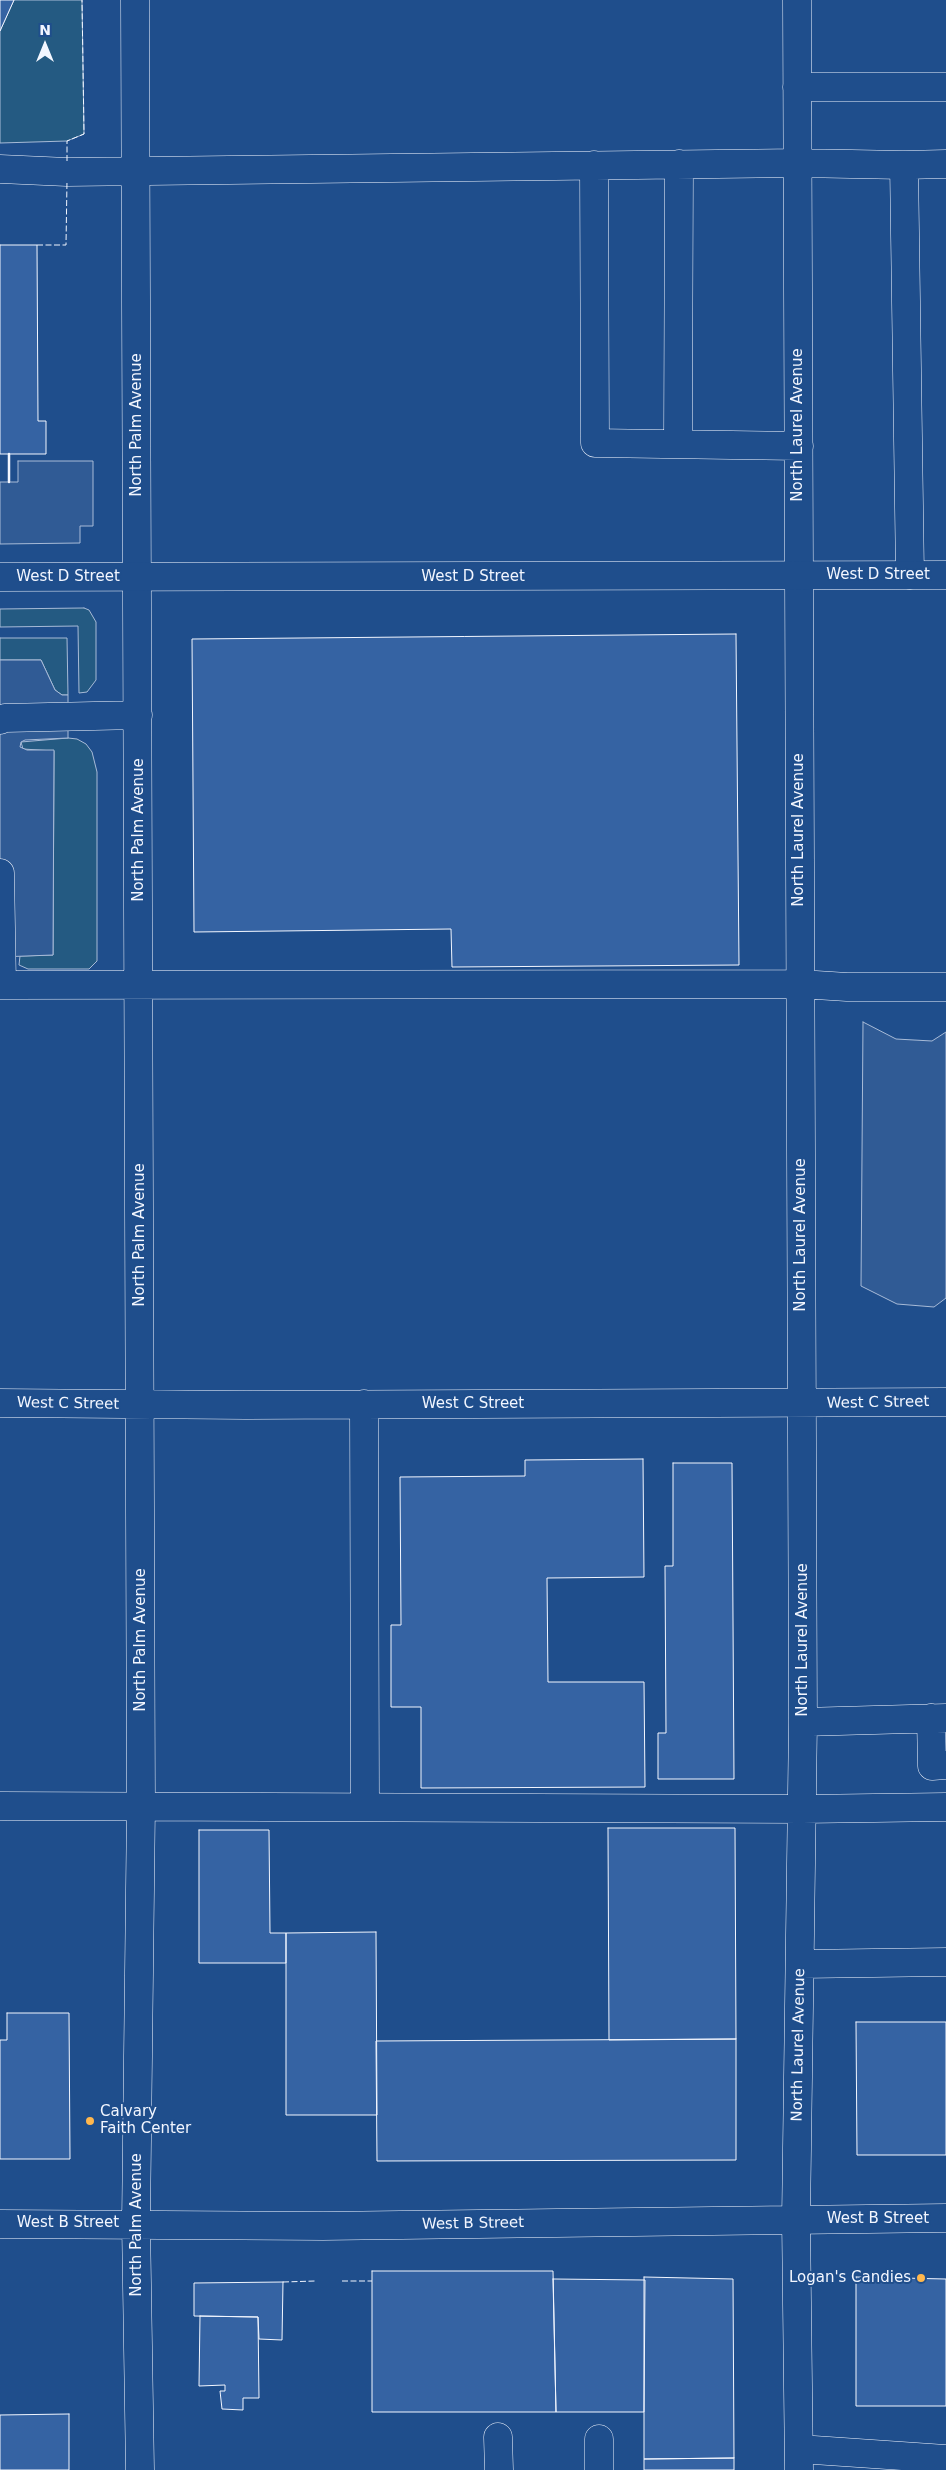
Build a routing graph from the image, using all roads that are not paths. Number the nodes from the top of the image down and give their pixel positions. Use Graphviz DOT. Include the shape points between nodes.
graph roads {
  1 [pos="135,0"];
  2 [pos="796,0"];
  3 [pos="797,87"];
  4 [pos="946,87"];
  5 [pos="798,163"];
  6 [pos="679,164"];
  7 [pos="946,164"];
  8 [pos="594,165"];
  9 [pos="904,165"];
  10 [pos="0,170"];
  11 [pos="136,170"];
  12 [pos="678,444"];
  13 [pos="798,446"];
  14 [pos="910,575"];
  15 [pos="946,575"];
  16 [pos="798,576"];
  17 [pos="138,577"];
  18 [pos="0,578"];
  19 [pos="138,715"];
  20 [pos="0,720"];
  21 [pos="0,873"];
  22 [pos="139,984"];
  23 [pos="800,984"];
  24 [pos="1,985"];
  25 [pos="946,987"];
  26 [pos="946,1402"];
  27 [pos="0,1403"];
  28 [pos="364,1404"];
  29 [pos="801,1404"];
  30 [pos="140,1405"];
  31 [pos="938,1718"];
  32 [pos="803,1722"];
  33 [pos="946,1766"];
  34 [pos="0,1806"];
  35 [pos="141,1806"];
  36 [pos="365,1807"];
  37 [pos="946,1807"];
  38 [pos="803,1809"];
  39 [pos="946,1962"];
  40 [pos="801,1964"];
  41 [pos="946,2218"];
  42 [pos="796,2219"];
  43 [pos="136,2223"];
  44 [pos="0,2224"];
  45 [pos="498,2438"];
  46 [pos="599,2439"];
  47 [pos="946,2459"];
  48 [pos="798,2460"];
  49 [pos="140,2470"];
  50 [pos="499,2470"];
  51 [pos="599,2470"];
  1 -- 11 [label="street, North Palm Avenue"];
  2 -- 3 [label="street, North Laurel Avenue"];
  3 -- 4 [label="street"];
  3 -- 5 [label="street, North Laurel Avenue"];
  5 -- 6 [label="street"];
  5 -- 9 [label="street"];
  5 -- 13 [label="street, North Laurel Avenue"];
  6 -- 8 [label="street"];
  6 -- 12 [label="street"];
  7 -- 9 [label="street"];
  8 -- 11 [label="street"];
  8 -- 12 [label="street" via="595,443"];
  9 -- 14 [label="street"];
  10 -- 11 [label="street"];
  11 -- 17 [label="street, North Palm Avenue"];
  12 -- 13 [label="street"];
  13 -- 16 [label="street, North Laurel Avenue"];
  14 -- 15 [label="street, West D Street"];
  14 -- 16 [label="street, West D Street"];
  16 -- 17 [label="street, West D Street"];
  16 -- 23 [label="street, North Laurel Avenue"];
  17 -- 18 [label="street, West D Street"];
  17 -- 19 [label="street, North Palm Avenue"];
  19 -- 20 [label="street"];
  19 -- 22 [label="street, North Palm Avenue"];
  21 -- 24 [label="street"];
  22 -- 23 [label="street"];
  22 -- 24 [label="street"];
  22 -- 30 [label="street, North Palm Avenue"];
  23 -- 25 [label="street"];
  23 -- 29 [label="street, North Laurel Avenue"];
  26 -- 29 [label="street, West C Street"];
  27 -- 30 [label="street, West C Street"];
  28 -- 29 [label="street, West C Street"];
  28 -- 30 [label="street, West C Street"];
  28 -- 36 [label="street"];
  29 -- 32 [label="street, North Laurel Avenue"];
  30 -- 35 [label="street, North Palm Avenue"];
  31 -- 32 [label="street"];
  31 -- 33 [label="street" via="932,1766"];
  32 -- 38 [label="street, North Laurel Avenue"];
  34 -- 35 [label="street"];
  35 -- 36 [label="street"];
  35 -- 43 [label="street, North Palm Avenue"];
  36 -- 38 [label="street"];
  37 -- 38 [label="street"];
  38 -- 40 [label="street, North Laurel Avenue"];
  39 -- 40 [label="street"];
  40 -- 42 [label="street, North Laurel Avenue"];
  41 -- 42 [label="street, West B Street"];
  42 -- 43 [label="street, West B Street" via="323,2226"];
  42 -- 48 [label="street, North Laurel Avenue"];
  43 -- 44 [label="street, West B Street"];
  43 -- 49 [label="street, North Palm Avenue"];
  45 -- 50 [label="street"];
  46 -- 51 [label="street"];
  47 -- 48 [label="street"];
}
